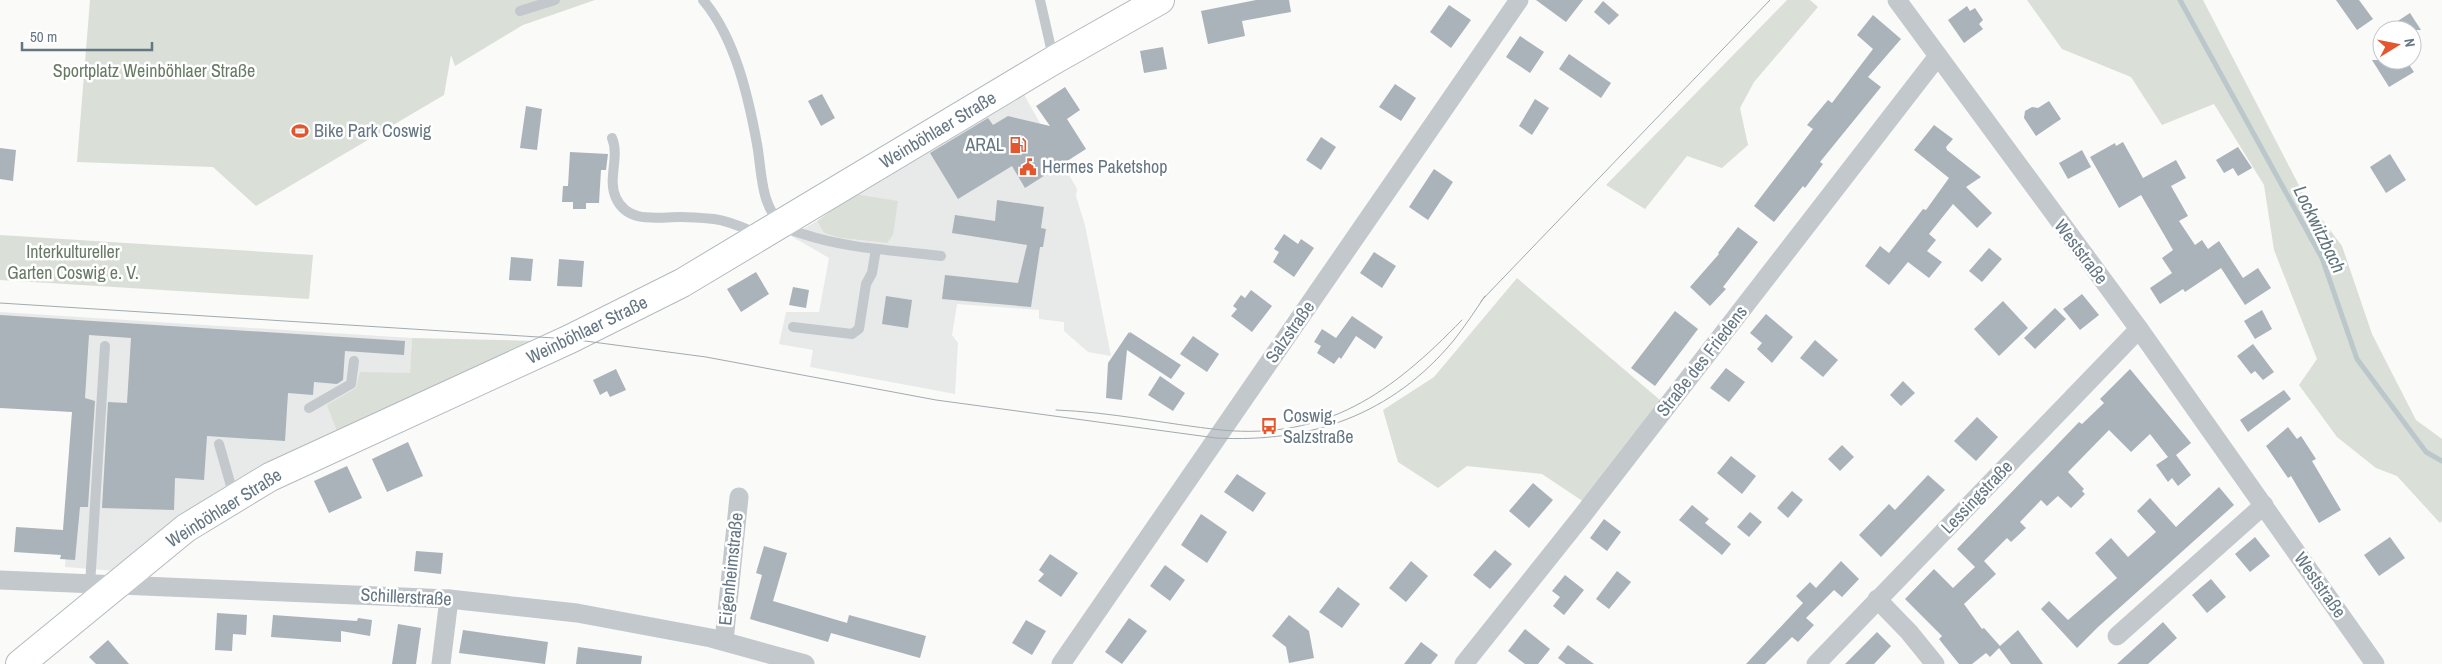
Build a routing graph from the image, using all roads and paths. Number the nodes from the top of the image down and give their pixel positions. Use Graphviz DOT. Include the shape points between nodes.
graph roads {
  1 [pos="555,0"];
  2 [pos="703,0"];
  3 [pos="1040,0"];
  4 [pos="1160,0"];
  5 [pos="1519,0"];
  6 [pos="1897,0"];
  7 [pos="520,11"];
  8 [pos="1938,56"];
  9 [pos="1054,60"];
  10 [pos="612,138"];
  11 [pos="773,230"];
  12 [pos="876,249"];
  13 [pos="941,256"];
  14 [pos="793,327"];
  15 [pos="2138,329"];
  16 [pos="104,346"];
  17 [pos="354,361"];
  18 [pos="309,408"];
  19 [pos="219,444"];
  20 [pos="237,496"];
  21 [pos="739,497"];
  22 [pos="2264,505"];
  23 [pos="0,580"];
  24 [pos="102,585"];
  25 [pos="449,599"];
  26 [pos="1877,600"];
  27 [pos="2117,636"];
  28 [pos="724,641"];
  29 [pos="20,664"];
  30 [pos="440,664"];
  31 [pos="805,664"];
  32 [pos="1061,664"];
  33 [pos="1464,664"];
  34 [pos="1816,664"];
  35 [pos="1935,664"];
  36 [pos="2376,664"];
  1 -- 7 [label="lane"];
  2 -- 11 [label="lane" via="715,14 731,47 757,143"];
  3 -- 9 [label="lane"];
  4 -- 9 [label="main road, Weinböhlaer Straße"];
  5 -- 32 [label="street, Salzstraße"];
  6 -- 8 [label="street, Weststraße"];
  8 -- 15 [label="street, Weststraße"];
  8 -- 33 [label="street, Straße des Friedens"];
  9 -- 11 [label="main road, Weinböhlaer Straße"];
  10 -- 11 [label="lane" via="616,154 614,190 627,212 641,218 716,220"];
  11 -- 12 [label="lane"];
  11 -- 20 [label="main road, Weinböhlaer Straße" via="682,283 579,335 270,476"];
  12 -- 13 [label="lane"];
  12 -- 14 [label="lane" via="858,329 852,334"];
  15 -- 22 [label="street, Weststraße"];
  15 -- 26 [label="street, Lessingstraße"];
  16 -- 24 [label="lane"];
  17 -- 18 [label="lane" via="351,384"];
  19 -- 20 [label="lane"];
  20 -- 24 [label="main road, Weinböhlaer Straße"];
  21 -- 28 [label="street, Eigenheimstraße"];
  22 -- 27 [label="street"];
  22 -- 36 [label="street, Weststraße"];
  23 -- 24 [label="street, Schillerstraße"];
  24 -- 25 [label="street, Schillerstraße"];
  24 -- 29 [label="main road, Weinböhlaer Straße"];
  25 -- 28 [label="street, Schillerstraße" via="577,613"];
  25 -- 30 [label="street"];
  26 -- 34 [label="street, Lessingstraße"];
  26 -- 35 [label="street"];
  28 -- 31 [label="street, Schillerstraße"];
}
